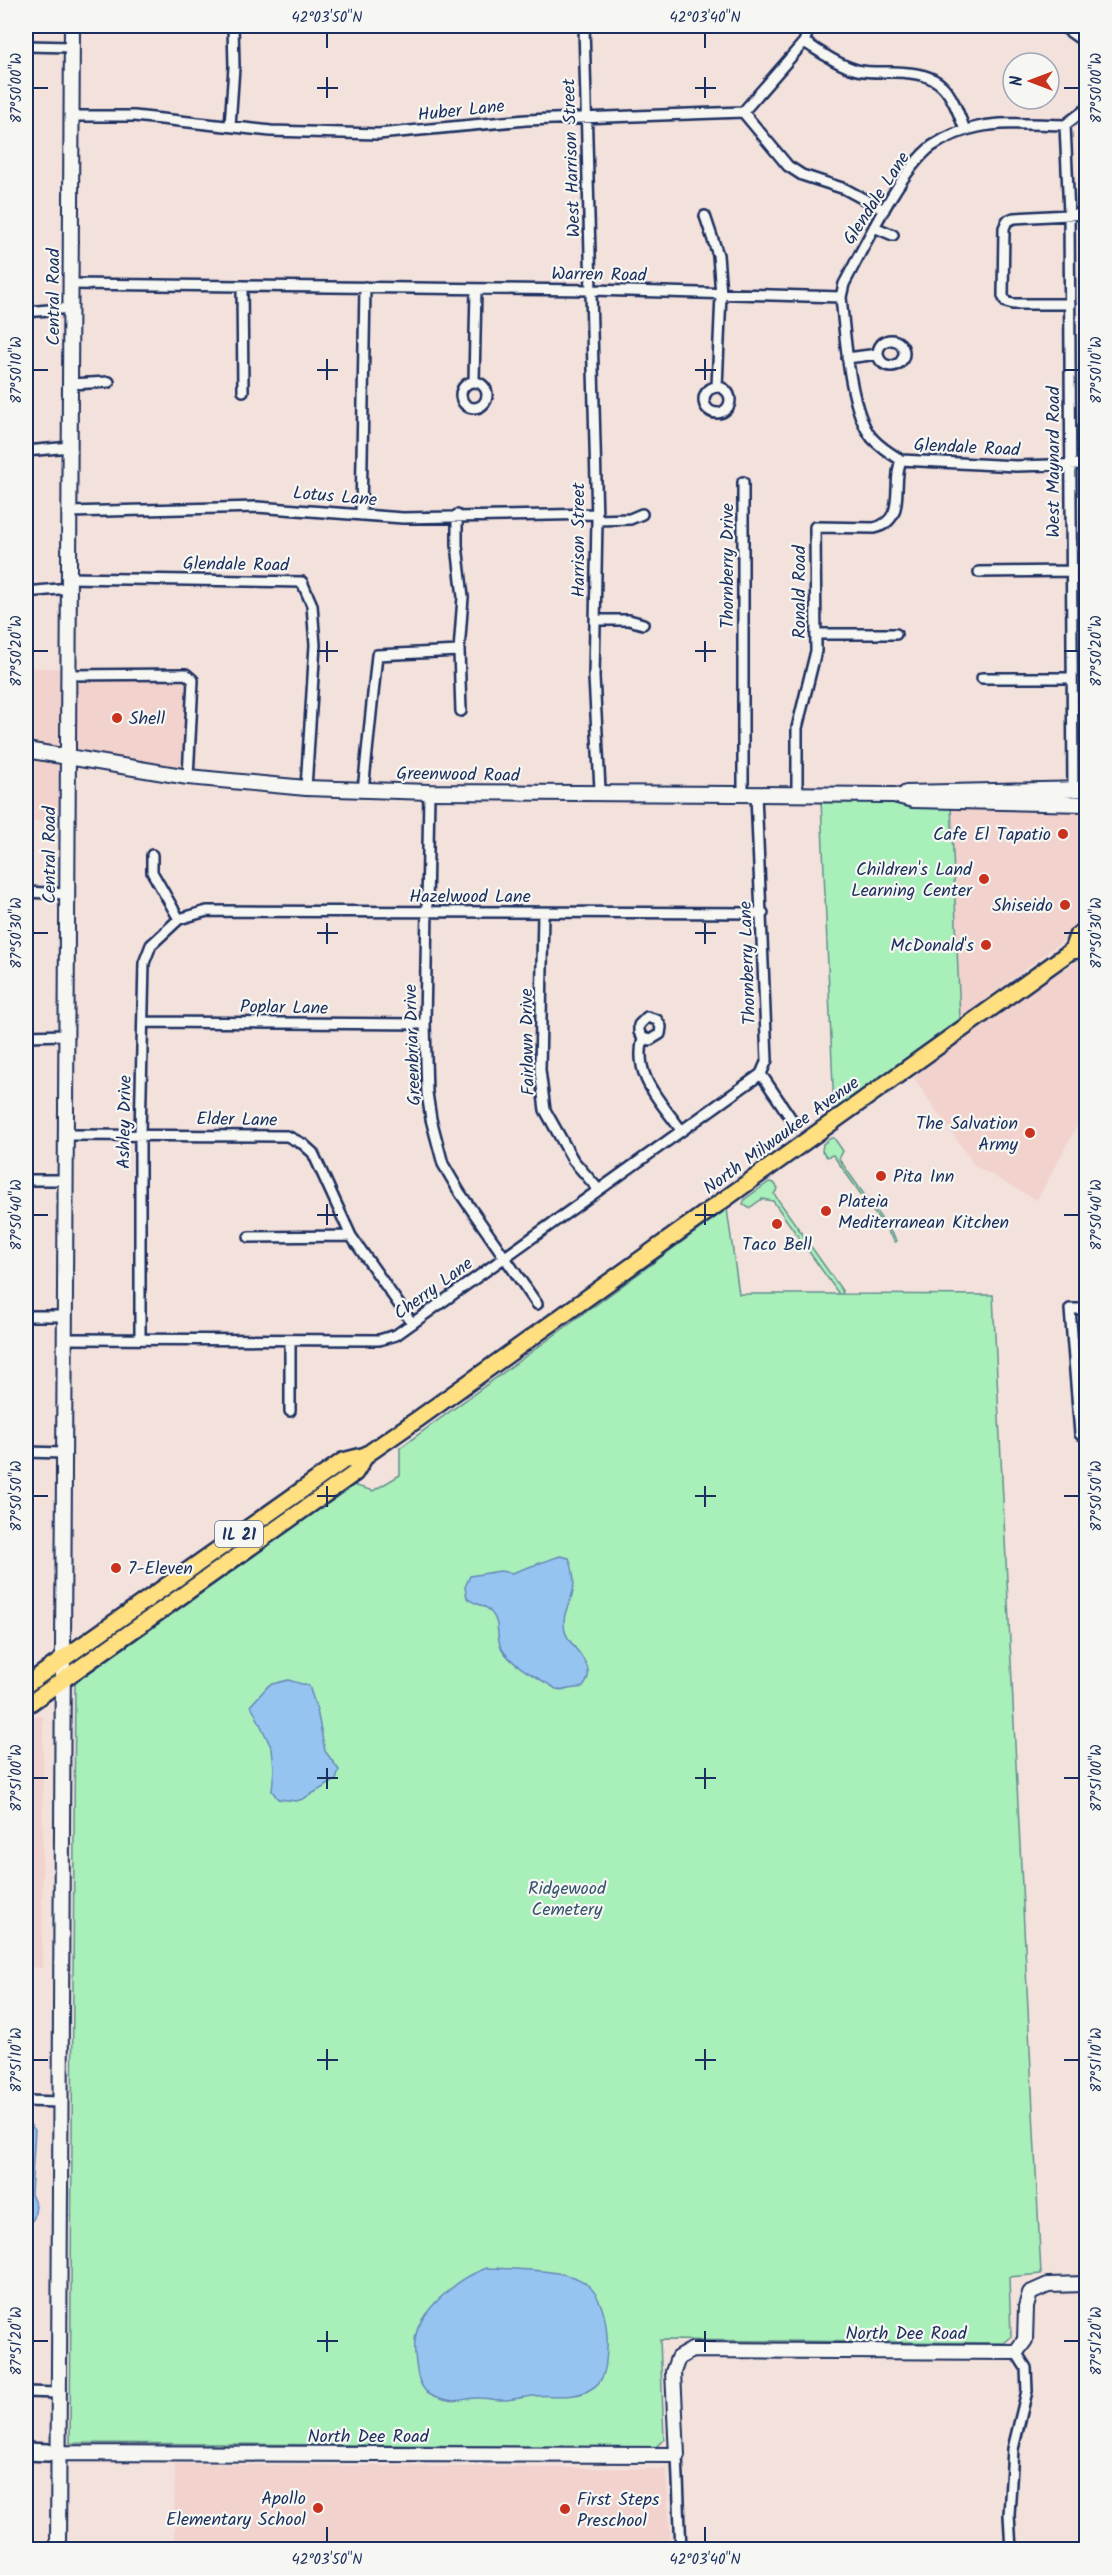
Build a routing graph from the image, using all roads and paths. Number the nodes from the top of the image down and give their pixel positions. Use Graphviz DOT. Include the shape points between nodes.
graph roads {
  1 [pos="72,26"];
  2 [pos="233,26"];
  3 [pos="584,26"];
  4 [pos="810,26"];
  5 [pos="1062,26"];
  6 [pos="804,42"];
  7 [pos="1086,43"];
  8 [pos="26,46"];
  9 [pos="72,47"];
  10 [pos="1086,109"];
  11 [pos="743,112"];
  12 [pos="72,116"];
  13 [pos="586,116"];
  14 [pos="1065,125"];
  15 [pos="230,126"];
  16 [pos="964,130"];
  17 [pos="884,210"];
  18 [pos="1069,214"];
  19 [pos="1086,214"];
  20 [pos="705,216"];
  21 [pos="874,227"];
  22 [pos="893,235"];
  23 [pos="71,284"];
  24 [pos="242,286"];
  25 [pos="365,287"];
  26 [pos="476,289"];
  27 [pos="592,290"];
  28 [pos="721,294"];
  29 [pos="841,297"];
  30 [pos="1070,304"];
  31 [pos="71,308"];
  32 [pos="26,312"];
  33 [pos="878,354"];
  34 [pos="847,358"];
  35 [pos="474,381"];
  36 [pos="109,382"];
  37 [pos="70,384"];
  38 [pos="717,387"];
  39 [pos="243,391"];
  40 [pos="70,447"];
  41 [pos="26,451"];
  42 [pos="901,460"];
  43 [pos="1069,464"];
  44 [pos="1086,464"];
  45 [pos="743,482"];
  46 [pos="69,512"];
  47 [pos="642,514"];
  48 [pos="361,515"];
  49 [pos="457,515"];
  50 [pos="597,517"];
  51 [pos="1071,571"];
  52 [pos="979,572"];
  53 [pos="69,583"];
  54 [pos="26,592"];
  55 [pos="596,620"];
  56 [pos="643,624"];
  57 [pos="816,634"];
  58 [pos="896,634"];
  59 [pos="459,651"];
  60 [pos="68,675"];
  61 [pos="982,678"];
  62 [pos="1071,678"];
  63 [pos="461,711"];
  64 [pos="26,750"];
  65 [pos="68,757"];
  66 [pos="188,777"];
  67 [pos="306,788"];
  68 [pos="600,789"];
  69 [pos="1080,789"];
  70 [pos="363,791"];
  71 [pos="429,792"];
  72 [pos="750,794"];
  73 [pos="797,794"];
  74 [pos="894,795"];
  75 [pos="1086,804"];
  76 [pos="152,855"];
  77 [pos="26,892"];
  78 [pos="67,894"];
  79 [pos="428,913"];
  80 [pos="543,913"];
  81 [pos="763,913"];
  82 [pos="179,919"];
  83 [pos="1086,929"];
  84 [pos="1079,949"];
  85 [pos="142,1022"];
  86 [pos="425,1024"];
  87 [pos="66,1035"];
  88 [pos="26,1036"];
  89 [pos="643,1038"];
  90 [pos="761,1074"];
  91 [pos="792,1120"];
  92 [pos="681,1130"];
  93 [pos="140,1134"];
  94 [pos="65,1135"];
  95 [pos="26,1180"];
  96 [pos="65,1180"];
  97 [pos="598,1189"];
  98 [pos="351,1236"];
  99 [pos="249,1237"];
  100 [pos="504,1257"];
  101 [pos="537,1304"];
  102 [pos="1086,1309"];
  103 [pos="26,1316"];
  104 [pos="64,1316"];
  105 [pos="412,1323"];
  106 [pos="64,1339"];
  107 [pos="140,1339"];
  108 [pos="290,1340"];
  109 [pos="290,1411"];
  110 [pos="1083,1434"];
  111 [pos="26,1452"];
  112 [pos="63,1453"];
  113 [pos="366,1455"];
  114 [pos="1086,1524"];
  115 [pos="1086,1546"];
  116 [pos="62,1659"];
  117 [pos="62,1681"];
  118 [pos="26,1685"];
  119 [pos="26,1706"];
  120 [pos="26,2101"];
  121 [pos="60,2102"];
  122 [pos="1086,2284"];
  123 [pos="1016,2352"];
  124 [pos="26,2392"];
  125 [pos="58,2393"];
  126 [pos="26,2448"];
  127 [pos="58,2453"];
  128 [pos="26,2455"];
  129 [pos="677,2455"];
  130 [pos="58,2550"];
  131 [pos="681,2550"];
  132 [pos="1011,2550"];
  1 -- 9 [label="main road, Central Road"];
  2 -- 15 [label="street"];
  3 -- 13 [label="street, West Harrison Street"];
  4 -- 6 [label="street"];
  5 -- 7 [label="street"];
  6 -- 11 [label="street"];
  6 -- 16 [label="street" via="856,70 918,72 927,76 949,93"];
  8 -- 9 [label="street"];
  9 -- 12 [label="main road, Central Road"];
  10 -- 14 [label="street"];
  11 -- 13 [label="street, Huber Lane"];
  11 -- 17 [label="street" via="788,166"];
  12 -- 15 [label="street, Huber Lane" via="134,116"];
  12 -- 23 [label="main road, Central Road"];
  13 -- 15 [label="street, Huber Lane" via="378,134 322,134"];
  13 -- 27 [label="street, West Harrison Street"];
  14 -- 16 [label="street, Glendale Lane" via="1004,124"];
  14 -- 18 [label="street, West Maynard Road"];
  16 -- 17 [label="street, Glendale Lane" via="931,147"];
  17 -- 21 [label="street, Glendale Lane"];
  18 -- 19 [label="street"];
  18 -- 30 [label="street, West Maynard Road"];
  18 -- 30 [label="street" via="1007,221 1003,296 1013,304"];
  20 -- 28 [label="street" via="718,255"];
  21 -- 22 [label="street"];
  21 -- 29 [label="street, Glendale Lane"];
  23 -- 24 [label="street, Warren Road"];
  23 -- 31 [label="main road, Central Road"];
  24 -- 25 [label="street, Warren Road"];
  24 -- 39 [label="street"];
  25 -- 26 [label="street, Warren Road"];
  25 -- 48 [label="street"];
  26 -- 27 [label="street, Warren Road"];
  26 -- 35 [label="street"];
  27 -- 28 [label="street, Warren Road"];
  27 -- 50 [label="street, Harrison Street"];
  28 -- 29 [label="street, Warren Road"];
  28 -- 38 [label="street"];
  29 -- 34 [label="street, Glendale Road"];
  30 -- 43 [label="street, West Maynard Road"];
  31 -- 32 [label="street"];
  31 -- 37 [label="main road, Central Road"];
  33 -- 34 [label="street"];
  34 -- 42 [label="street, Glendale Road" via="864,426 878,445"];
  36 -- 37 [label="street"];
  37 -- 40 [label="main road, Central Road"];
  40 -- 41 [label="street"];
  40 -- 46 [label="main road, Central Road"];
  42 -- 43 [label="street, Glendale Road" via="1016,466"];
  42 -- 57 [label="street, Ronald Road" via="894,513 883,525 815,526"];
  43 -- 44 [label="street, Glendale Road"];
  43 -- 51 [label="street, West Maynard Road"];
  45 -- 72 [label="street, Thornberry Drive"];
  46 -- 48 [label="street, Lotus Lane" via="257,507"];
  46 -- 53 [label="main road, Central Road"];
  47 -- 50 [label="street, Lotus Lane" via="630,519"];
  48 -- 49 [label="street, Lotus Lane"];
  49 -- 50 [label="street, Lotus Lane"];
  49 -- 59 [label="street" via="463,597"];
  50 -- 55 [label="street, Harrison Street"];
  51 -- 52 [label="street"];
  51 -- 62 [label="street, West Maynard Road"];
  53 -- 54 [label="street"];
  53 -- 60 [label="main road, Central Road"];
  53 -- 67 [label="street, Glendale Road" via="302,582 312,605 315,645"];
  55 -- 56 [label="street"];
  55 -- 68 [label="street, Harrison Street" via="594,677"];
  57 -- 58 [label="street"];
  57 -- 73 [label="street, Ronald Road" via="816,651 797,728"];
  59 -- 63 [label="street"];
  59 -- 70 [label="street" via="376,650"];
  60 -- 65 [label="main road, Central Road"];
  60 -- 66 [label="street" via="186,674 194,680"];
  61 -- 62 [label="street"];
  62 -- 69 [label="street, West Maynard Road"];
  64 -- 65 [label="main road, Greenwood Road"];
  65 -- 66 [label="main road, Greenwood Road"];
  65 -- 78 [label="main road, Central Road"];
  66 -- 67 [label="main road, Greenwood Road"];
  67 -- 70 [label="main road, Greenwood Road"];
  69 -- 74 [label="main road" via="912,791"];
  70 -- 71 [label="main road, Greenwood Road"];
  71 -- 72 [label="main road, Greenwood Road"];
  71 -- 79 [label="street, Greenbriar Drive"];
  72 -- 73 [label="main road, Greenwood Road"];
  72 -- 81 [label="street, Thornberry Lane"];
  73 -- 74 [label="main road, Greenwood Road"];
  74 -- 75 [label="main road" via="913,800"];
  76 -- 82 [label="street" via="152,872"];
  77 -- 78 [label="street"];
  78 -- 87 [label="main road, Central Road"];
  79 -- 80 [label="street, Hazelwood Lane"];
  79 -- 82 [label="street, Hazelwood Lane" via="207,911"];
  79 -- 86 [label="street, Greenbriar Drive"];
  80 -- 81 [label="street, Hazelwood Lane"];
  80 -- 97 [label="street, Fairlawn Drive" via="540,1070 545,1110 573,1160"];
  81 -- 90 [label="street, Thornberry Lane" via="767,1060"];
  82 -- 85 [label="street, Ashley Drive" via="151,945 144,963"];
  83 -- 84 [label="main road, North Milwaukee Avenue" via="1077,936"];
  84 -- 113 [label="main road, North Milwaukee Avenue"];
  85 -- 86 [label="street, Poplar Lane"];
  85 -- 93 [label="street, Ashley Drive"];
  86 -- 100 [label="street, Greenbriar Drive" via="427,1093 443,1164"];
  87 -- 88 [label="street"];
  87 -- 94 [label="main road, Central Road"];
  89 -- 92 [label="street" via="640,1064 644,1079"];
  90 -- 91 [label="street"];
  90 -- 92 [label="street, Cherry Lane"];
  92 -- 97 [label="street, Cherry Lane"];
  93 -- 94 [label="street, Elder Lane"];
  93 -- 98 [label="street, Elder Lane" via="286,1136 303,1144 313,1153"];
  93 -- 107 [label="street, Ashley Drive"];
  94 -- 96 [label="main road, Central Road"];
  95 -- 96 [label="street"];
  96 -- 104 [label="main road, Central Road"];
  97 -- 100 [label="street, Cherry Lane"];
  98 -- 99 [label="street"];
  98 -- 105 [label="street, Elder Lane"];
  100 -- 101 [label="street, Greenbriar Drive"];
  100 -- 105 [label="street, Cherry Lane"];
  102 -- 110 [label="street" via="1070,1309"];
  103 -- 104 [label="street"];
  104 -- 106 [label="main road, Central Road"];
  105 -- 108 [label="street, Cherry Lane" via="396,1335 379,1340"];
  106 -- 107 [label="street, Cherry Lane"];
  106 -- 112 [label="main road, Central Road"];
  107 -- 108 [label="street, Cherry Lane"];
  108 -- 109 [label="street"];
  111 -- 112 [label="street"];
  112 -- 116 [label="main road, Central Road"];
  113 -- 116 [label="main road, IL 21" via="343,1461"];
  113 -- 117 [label="main road, IL 21" via="355,1473"];
  114 -- 115 [label="street"];
  116 -- 117 [label="main road, Central Road"];
  116 -- 118 [label="main road, IL 21"];
  117 -- 119 [label="main road, IL 21"];
  117 -- 121 [label="main road, Central Road"];
  120 -- 121 [label="street"];
  121 -- 125 [label="main road, Central Road"];
  122 -- 123 [label="main road" via="1048,2285 1030,2293 1025,2340"];
  123 -- 129 [label="main road, North Dee Road" via="692,2350 678,2358 673,2372"];
  123 -- 132 [label="street" via="1026,2368 1027,2391 1013,2449"];
  124 -- 125 [label="street"];
  125 -- 127 [label="main road, Central Road"];
  126 -- 127 [label="street"];
  127 -- 128 [label="street"];
  127 -- 129 [label="main road, North Dee Road"];
  127 -- 130 [label="main road, Central Road"];
  129 -- 131 [label="street"];
}
